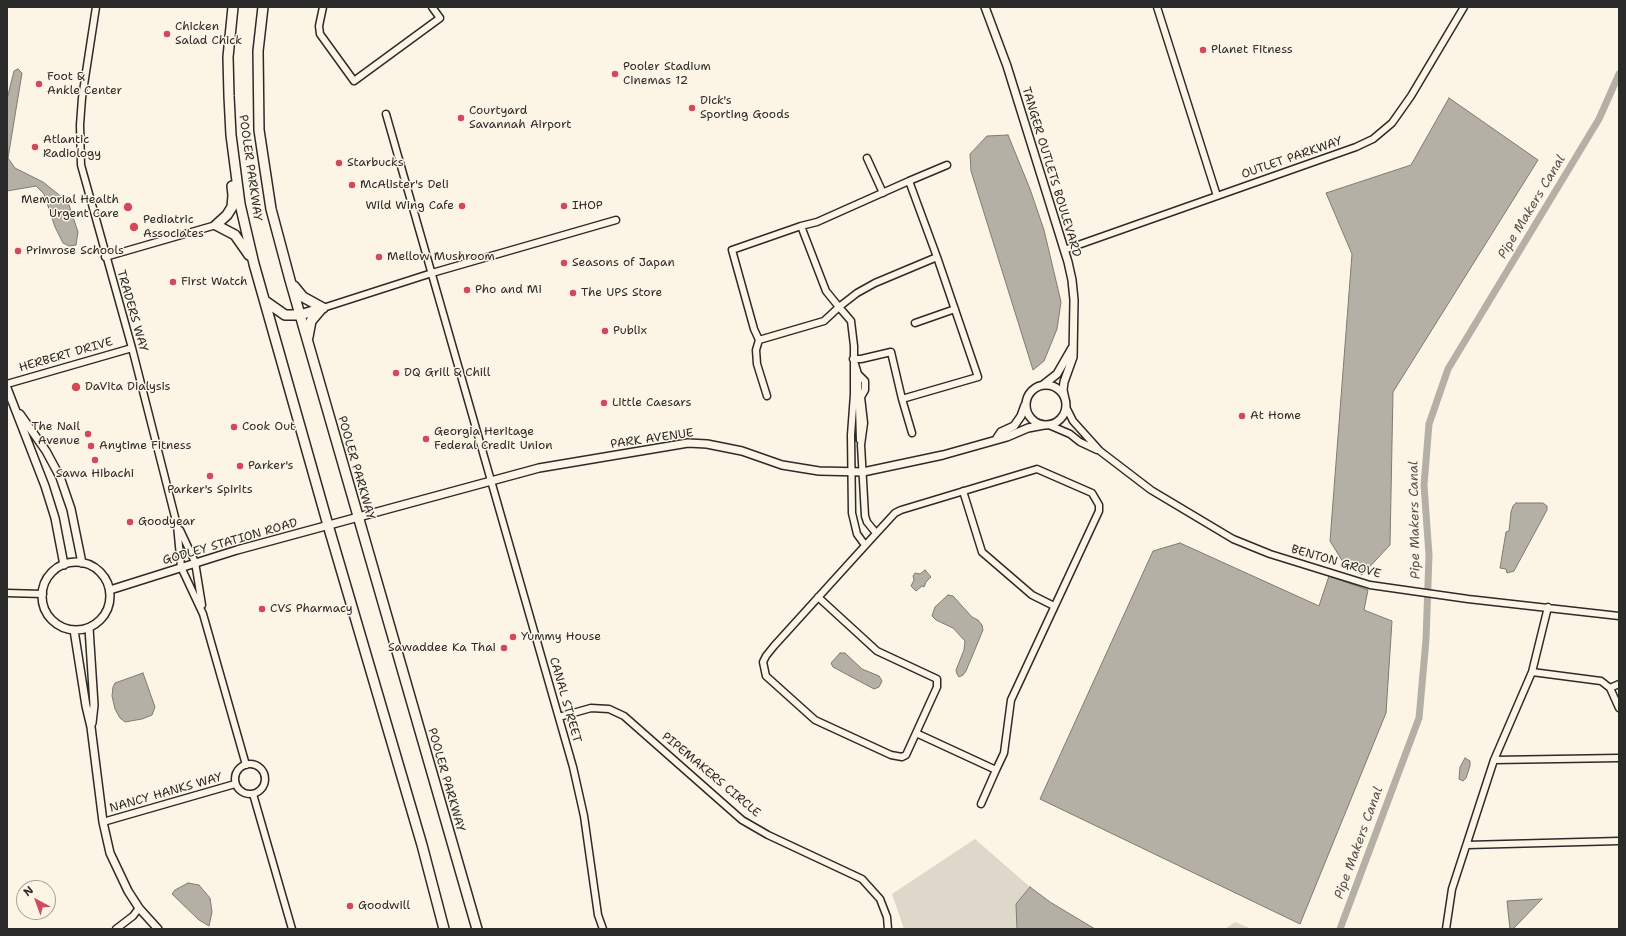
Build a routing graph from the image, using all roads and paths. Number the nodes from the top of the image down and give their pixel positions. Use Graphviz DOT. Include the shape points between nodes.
graph roads {
  1 [pos="96,7"];
  2 [pos="233,7"];
  3 [pos="263,7"];
  4 [pos="322,7"];
  5 [pos="432,7"];
  6 [pos="985,7"];
  7 [pos="1157,7"];
  8 [pos="1464,7"];
  9 [pos="386,114"];
  10 [pos="232,143"];
  11 [pos="867,158"];
  12 [pos="947,165"];
  13 [pos="909,181"];
  14 [pos="883,193"];
  15 [pos="1217,196"];
  16 [pos="616,220"];
  17 [pos="216,225"];
  18 [pos="801,226"];
  19 [pos="1064,250"];
  20 [pos="105,257"];
  21 [pos="938,258"];
  22 [pos="254,264"];
  23 [pos="432,273"];
  24 [pos="289,278"];
  25 [pos="264,300"];
  26 [pos="839,307"];
  27 [pos="322,308"];
  28 [pos="955,310"];
  29 [pos="300,315"];
  30 [pos="915,323"];
  31 [pos="759,340"];
  32 [pos="308,345"];
  33 [pos="132,348"];
  34 [pos="1072,348"];
  35 [pos="853,361"];
  36 [pos="7,384"];
  37 [pos="1043,385"];
  38 [pos="7,388"];
  39 [pos="767,396"];
  40 [pos="902,399"];
  41 [pos="1065,399"];
  42 [pos="1026,403"];
  43 [pos="15,407"];
  44 [pos="1066,407"];
  45 [pos="1046,425"];
  46 [pos="912,433"];
  47 [pos="997,438"];
  48 [pos="1100,451"];
  49 [pos="851,472"];
  50 [pos="863,472"];
  51 [pos="491,481"];
  52 [pos="963,491"];
  53 [pos="358,518"];
  54 [pos="177,525"];
  55 [pos="328,526"];
  56 [pos="876,533"];
  57 [pos="865,545"];
  58 [pos="195,562"];
  59 [pos="82,563"];
  60 [pos="64,565"];
  61 [pos="182,567"];
  62 [pos="110,590"];
  63 [pos="7,593"];
  64 [pos="43,594"];
  65 [pos="818,597"];
  66 [pos="1054,606"];
  67 [pos="1548,607"];
  68 [pos="203,614"];
  69 [pos="1619,616"];
  70 [pos="89,628"];
  71 [pos="74,630"];
  72 [pos="1532,672"];
  73 [pos="1619,684"];
  74 [pos="1610,688"];
  75 [pos="1619,708"];
  76 [pos="559,717"];
  77 [pos="91,727"];
  78 [pos="916,733"];
  79 [pos="1619,758"];
  80 [pos="1494,760"];
  81 [pos="246,765"];
  82 [pos="996,770"];
  83 [pos="236,784"];
  84 [pos="253,794"];
  85 [pos="981,804"];
  86 [pos="103,822"];
  87 [pos="1619,841"];
  88 [pos="1467,845"];
  89 [pos="139,908"];
  90 [pos="116,929"];
  91 [pos="158,929"];
  92 [pos="292,929"];
  93 [pos="444,929"];
  94 [pos="477,929"];
  95 [pos="603,929"];
  96 [pos="888,929"];
  97 [pos="1446,929"];
  1 -- 20 [label="street, TRADERS WAY" via="82,98 81,165"];
  2 -- 10 [label="main road, POOLER PARKWAY" via="228,57"];
  3 -- 24 [label="main road, POOLER PARKWAY" via="258,51 259,130 271,209"];
  4 -- 5 [label="street" via="320,34 354,81 440,18"];
  6 -- 19 [label="street, TANGER OUTLETS BOULEVARD" via="1007,66"];
  7 -- 15 [label="street"];
  8 -- 15 [label="street, OUTLET PARKWAY" via="1411,96 1392,122 1373,139 1356,148"];
  9 -- 23 [label="street, CANAL STREET"];
  10 -- 17 [label="main road" via="228,162 232,207"];
  10 -- 22 [label="main road, POOLER PARKWAY" via="240,204"];
  11 -- 14 [label="street"];
  12 -- 13 [label="street"];
  13 -- 14 [label="street"];
  13 -- 21 [label="street"];
  14 -- 18 [label="street"];
  15 -- 19 [label="street, OUTLET PARKWAY"];
  16 -- 23 [label="street"];
  17 -- 20 [label="street"];
  17 -- 22 [label="main road" via="235,235"];
  18 -- 26 [label="street" via="826,291"];
  18 -- 31 [label="street" via="732,250"];
  19 -- 34 [label="street, TANGER OUTLETS BOULEVARD" via="1074,300"];
  20 -- 33 [label="street, TRADERS WAY"];
  21 -- 26 [label="street" via="875,283"];
  21 -- 28 [label="street"];
  22 -- 25 [label="main road, POOLER PARKWAY"];
  23 -- 27 [label="street"];
  23 -- 51 [label="street, CANAL STREET"];
  24 -- 27 [label="main road" via="303,297"];
  24 -- 29 [label="main road, POOLER PARKWAY"];
  25 -- 29 [label="main road" via="285,315"];
  25 -- 55 [label="main road, POOLER PARKWAY"];
  26 -- 31 [label="street" via="824,321"];
  26 -- 35 [label="street" via="851,320 854,332"];
  27 -- 29 [label="main road"];
  27 -- 32 [label="main road" via="311,321"];
  28 -- 30 [label="street"];
  28 -- 40 [label="street" via="978,377"];
  29 -- 32 [label="main road, POOLER PARKWAY"];
  31 -- 39 [label="street" via="756,350 757,364"];
  32 -- 53 [label="main road, POOLER PARKWAY"];
  33 -- 36 [label="street, HERBERT DRIVE"];
  33 -- 54 [label="street, TRADERS WAY"];
  34 -- 37 [label="street" via="1057,374"];
  34 -- 41 [label="street, TANGER OUTLETS BOULEVARD" via="1073,357 1063,390"];
  35 -- 40 [label="street" via="891,352"];
  35 -- 49 [label="street"];
  35 -- 50 [label="street" via="858,374 865,381 865,390 861,397 864,423 861,445"];
  37 -- 41 [label="street" via="1056,387"];
  37 -- 42 [label="street" via="1033,389"];
  38 -- 43 [label="street"];
  40 -- 46 [label="street"];
  41 -- 44 [label="street"];
  42 -- 45 [label="street" via="1026,411 1030,418 1036,423"];
  42 -- 47 [label="street, PARK AVENUE" via="1014,426 1001,432"];
  43 -- 59 [label="street" via="46,451 60,477 72,509"];
  43 -- 60 [label="street" via="56,518"];
  44 -- 45 [label="street" via="1059,420"];
  44 -- 48 [label="street, BENTON GROVE" via="1073,421"];
  45 -- 47 [label="street, PARK AVENUE"];
  45 -- 48 [label="street, BENTON GROVE" via="1070,434 1080,442"];
  47 -- 50 [label="street, PARK AVENUE" via="943,455"];
  48 -- 67 [label="street, BENTON GROVE" via="1151,490 1233,539 1270,554 1370,585"];
  49 -- 50 [label="street, PARK AVENUE"];
  49 -- 51 [label="street, PARK AVENUE" via="818,471 782,465 742,451 688,443 539,468"];
  49 -- 57 [label="street" via="854,524"];
  50 -- 56 [label="street" via="865,516"];
  51 -- 53 [label="street, PARK AVENUE"];
  51 -- 76 [label="street, CANAL STREET"];
  52 -- 56 [label="street" via="901,510"];
  52 -- 66 [label="street" via="982,552 1032,595"];
  52 -- 66 [label="street" via="1037,469 1092,493 1099,505 1098,511"];
  53 -- 55 [label="street, GODLEY STATION ROAD"];
  53 -- 94 [label="main road, POOLER PARKWAY"];
  54 -- 58 [label="street, TRADERS WAY"];
  54 -- 61 [label="street, TRADERS WAY"];
  55 -- 58 [label="street, GODLEY STATION ROAD"];
  55 -- 93 [label="main road, POOLER PARKWAY" via="422,845"];
  56 -- 57 [label="street"];
  57 -- 65 [label="street"];
  58 -- 61 [label="street, GODLEY STATION ROAD"];
  58 -- 68 [label="street, TRADERS WAY"];
  59 -- 60 [label="street"];
  59 -- 62 [label="street" via="100,572"];
  60 -- 64 [label="street" via="49,576"];
  61 -- 62 [label="street, GODLEY STATION ROAD"];
  61 -- 68 [label="street, TRADERS WAY"];
  62 -- 70 [label="street" via="110,602 106,613"];
  63 -- 64 [label="street"];
  64 -- 71 [label="street" via="43,603 51,618 61,626"];
  65 -- 78 [label="street" via="877,651 937,679 937,686"];
  65 -- 78 [label="street" via="766,656 763,662 766,676 815,720 892,755 906,755"];
  66 -- 82 [label="street" via="1011,700 1004,753"];
  67 -- 69 [label="street, BENTON GROVE"];
  67 -- 72 [label="street"];
  68 -- 81 [label="street"];
  70 -- 71 [label="street"];
  70 -- 77 [label="street" via="94,705"];
  71 -- 77 [label="street"];
  72 -- 74 [label="street" via="1601,681"];
  72 -- 80 [label="street"];
  73 -- 74 [label="street"];
  74 -- 75 [label="street"];
  76 -- 95 [label="street, CANAL STREET" via="584,816 598,915"];
  76 -- 96 [label="street, PIPEMAKERS CIRCLE" via="591,708 609,709 624,716 742,820 862,879 880,899 887,917"];
  77 -- 86 [label="street"];
  78 -- 82 [label="street"];
  79 -- 80 [label="street"];
  80 -- 88 [label="street"];
  81 -- 83 [label="street" via="238,770"];
  81 -- 84 [label="street" via="259,768 264,775 263,785"];
  82 -- 85 [label="street"];
  83 -- 84 [label="street" via="244,793"];
  83 -- 86 [label="street, NANCY HANKS WAY"];
  84 -- 92 [label="street"];
  86 -- 89 [label="street" via="110,853"];
  87 -- 88 [label="street"];
  88 -- 97 [label="street" via="1452,889"];
  89 -- 90 [label="street"];
  89 -- 91 [label="street"];
}
